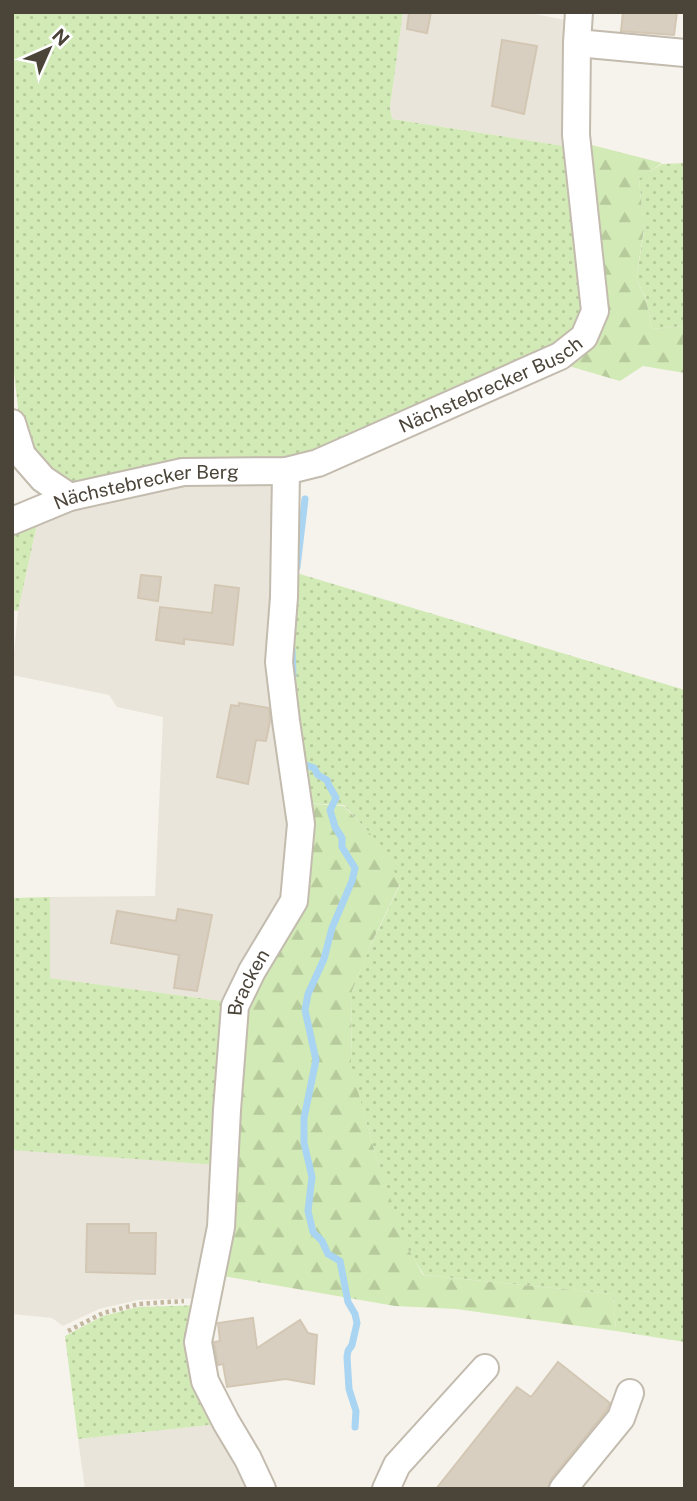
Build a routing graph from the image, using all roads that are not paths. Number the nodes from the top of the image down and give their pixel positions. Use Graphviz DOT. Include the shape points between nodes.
graph roads {
  1 [pos="579,12"];
  2 [pos="577,43"];
  3 [pos="685,53"];
  4 [pos="12,423"];
  5 [pos="286,471"];
  6 [pos="70,498"];
  7 [pos="12,521"];
  8 [pos="485,1368"];
  9 [pos="630,1393"];
  10 [pos="262,1489"];
  11 [pos="386,1489"];
  12 [pos="563,1489"];
  1 -- 2 [label="street, Nächstebrecker Busch"];
  2 -- 3 [label="street"];
  2 -- 5 [label="street, Nächstebrecker Busch" via="576,135 595,311 583,337 560,356 318,463"];
  4 -- 6 [label="street" via="22,455 43,479"];
  5 -- 6 [label="street, Nächstebrecker Berg" via="183,472"];
  5 -- 10 [label="street, Bracken" via="279,662 301,824 294,901 235,1006 221,1227 198,1342 205,1381"];
  6 -- 7 [label="street, Nächstebrecker Berg"];
  8 -- 11 [label="street" via="397,1465"];
  9 -- 12 [label="street" via="621,1419"];
}
